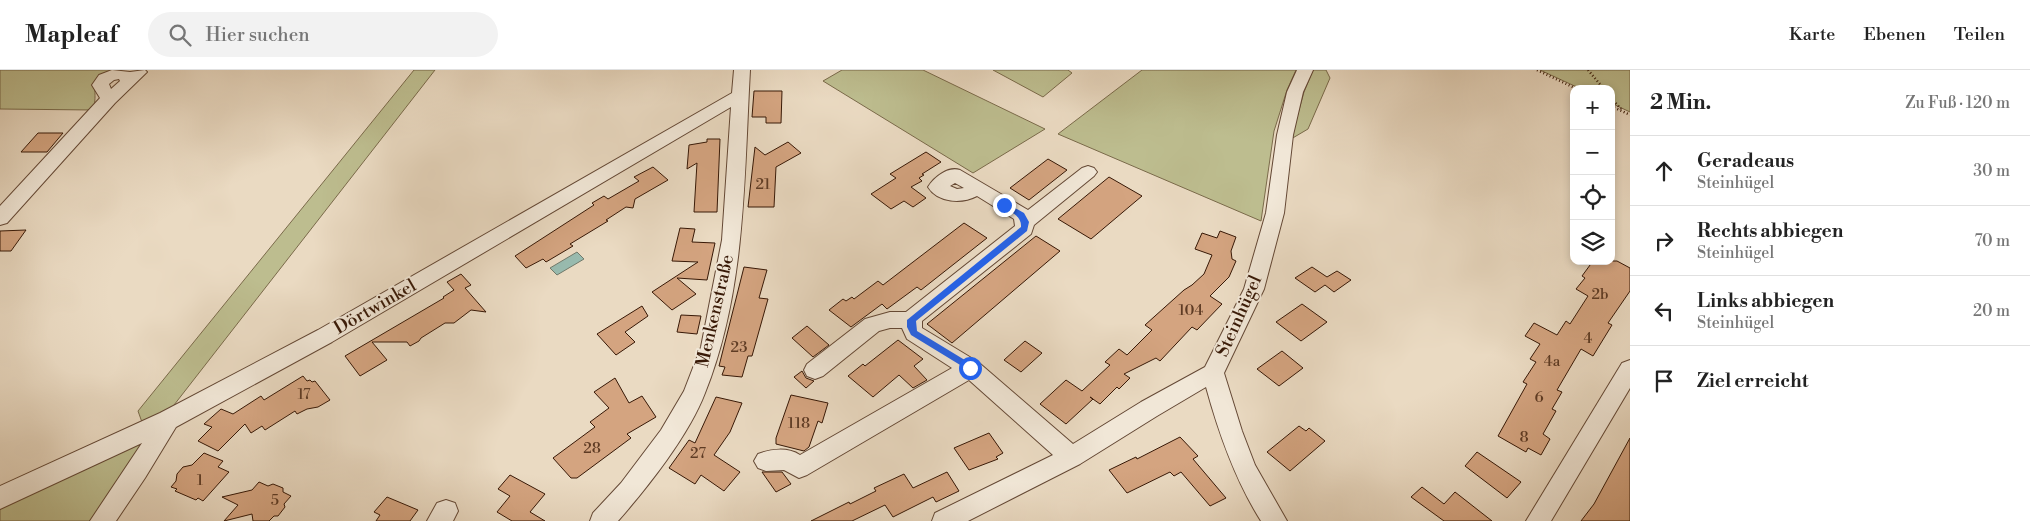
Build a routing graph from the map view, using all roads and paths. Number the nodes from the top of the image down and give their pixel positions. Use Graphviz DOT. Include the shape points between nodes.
graph roads {
  1 [pos="742,70"];
  2 [pos="1305,70"];
  3 [pos="1537,70"];
  4 [pos="1588,70"];
  5 [pos="134,76"];
  6 [pos="1601,85"];
  7 [pos="1570,86"];
  8 [pos="739,96"];
  9 [pos="1615,103"];
  10 [pos="1615,108"];
  11 [pos="1622,111"];
  12 [pos="1630,115"];
  13 [pos="1088,172"];
  14 [pos="977,188"];
  15 [pos="0,218"];
  16 [pos="1025,222"];
  17 [pos="912,320"];
  18 [pos="970,368"];
  19 [pos="1630,369"];
  20 [pos="816,370"];
  21 [pos="1213,373"];
  22 [pos="168,420"];
  23 [pos="1072,457"];
  24 [pos="766,461"];
  25 [pos="0,498"];
  26 [pos="102,521"];
  27 [pos="602,521"];
  28 [pos="944,521"];
  29 [pos="1275,521"];
  30 [pos="1538,521"];
  1 -- 8 [label="street, Menkenstraße"];
  2 -- 21 [label="street, Steinhügel" via="1295,92 1285,134 1275,214 1254,289"];
  3 -- 7 [label="path"];
  4 -- 6 [label="path"];
  5 -- 15 [label="street"];
  8 -- 22 [label="street, Dörtwinkel" via="325,336"];
  8 -- 27 [label="street, Menkenstraße" via="731,240 711,347 694,394 669,437"];
  9 -- 11 [label="path"];
  10 -- 11 [label="path"];
  11 -- 12 [label="path"];
  13 -- 16 [label="street"];
  14 -- 16 [label="street" via="1022,215"];
  16 -- 17 [label="street" via="1024,229"];
  17 -- 18 [label="street" via="914,333"];
  17 -- 20 [label="street" via="890,320 872,326"];
  18 -- 23 [label="street"];
  18 -- 24 [label="street" via="799,468 788,460"];
  19 -- 30 [label="street"];
  21 -- 23 [label="street, Steinhügel"];
  21 -- 29 [label="street" via="1247,477"];
  22 -- 25 [label="street, Dörtwinkel"];
  22 -- 26 [label="street"];
  23 -- 28 [label="street, Steinhügel"];
}
